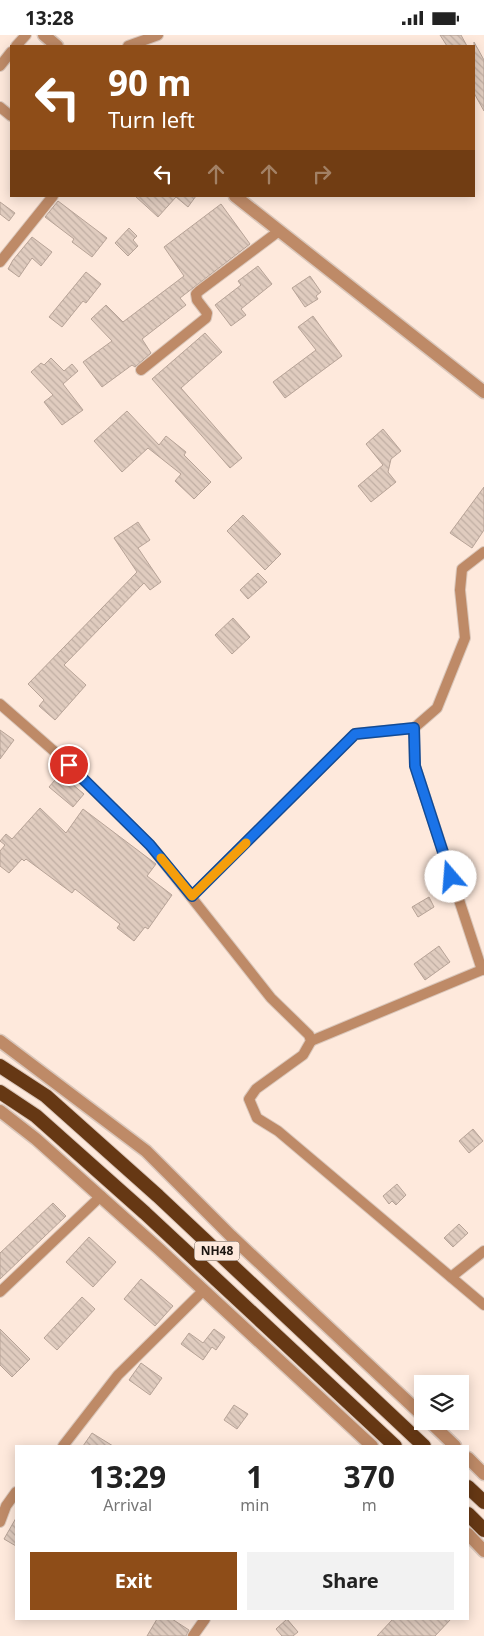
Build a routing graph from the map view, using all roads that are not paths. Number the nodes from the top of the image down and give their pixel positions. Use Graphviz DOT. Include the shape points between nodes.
graph roads {
  1 [pos="26,35"];
  2 [pos="44,35"];
  3 [pos="158,35"];
  4 [pos="17,45"];
  5 [pos="56,45"];
  6 [pos="131,45"];
  7 [pos="10,54"];
  8 [pos="0,66"];
  9 [pos="0,107"];
  10 [pos="10,115"];
  11 [pos="52,197"];
  12 [pos="236,197"];
  13 [pos="280,231"];
  14 [pos="0,262"];
  15 [pos="141,370"];
  16 [pos="484,392"];
  17 [pos="484,552"];
  18 [pos="0,704"];
  19 [pos="414,728"];
  20 [pos="192,896"];
  21 [pos="483,970"];
  22 [pos="0,1041"];
  23 [pos="311,1041"];
  24 [pos="0,1066"];
  25 [pos="0,1092"];
  26 [pos="0,1111"];
  27 [pos="101,1196"];
  28 [pos="484,1251"];
  29 [pos="451,1277"];
  30 [pos="204,1290"];
  31 [pos="0,1293"];
  32 [pos="484,1305"];
  33 [pos="414,1408"];
  34 [pos="438,1430"];
  35 [pos="63,1445"];
  36 [pos="371,1445"];
  37 [pos="394,1445"];
  38 [pos="423,1445"];
  39 [pos="454,1445"];
  40 [pos="469,1459"];
  41 [pos="484,1474"];
  42 [pos="469,1488"];
  43 [pos="15,1493"];
  44 [pos="484,1502"];
  45 [pos="469,1516"];
  46 [pos="0,1522"];
  47 [pos="484,1530"];
  48 [pos="469,1535"];
  49 [pos="484,1551"];
  50 [pos="204,1620"];
  51 [pos="193,1636"];
  1 -- 4 [label="street"];
  2 -- 5 [label="street"];
  3 -- 6 [label="street"];
  7 -- 8 [label="street"];
  9 -- 10 [label="street"];
  11 -- 14 [label="street"];
  12 -- 13 [label="street"];
  13 -- 15 [label="street" via="199,291 196,294 207,313 206,318"];
  13 -- 16 [label="street"];
  17 -- 19 [label="street" via="462,569 460,590 464,638 437,708"];
  18 -- 20 [label="street" via="55,751 150,845"];
  19 -- 20 [label="street" via="355,734"];
  19 -- 21 [label="street" via="415,766"];
  20 -- 23 [label="street" via="271,998 309,1035"];
  21 -- 23 [label="street"];
  22 -- 33 [label="street" via="146,1151 231,1236"];
  23 -- 29 [label="street" via="303,1055 256,1089 248,1099 258,1118 278,1131"];
  24 -- 38 [label="highway, NH48" via="46,1096 158,1196"];
  25 -- 37 [label="highway, NH48" via="36,1116 145,1213"];
  26 -- 27 [label="street"];
  27 -- 30 [label="street"];
  27 -- 31 [label="street"];
  28 -- 29 [label="street"];
  29 -- 32 [label="street"];
  30 -- 35 [label="street" via="118,1375"];
  30 -- 36 [label="street"];
  34 -- 39 [label="street"];
  40 -- 41 [label="street"];
  42 -- 44 [label="highway"];
  43 -- 46 [label="street"];
  45 -- 47 [label="highway"];
  48 -- 49 [label="street"];
  50 -- 51 [label="street"];
}
